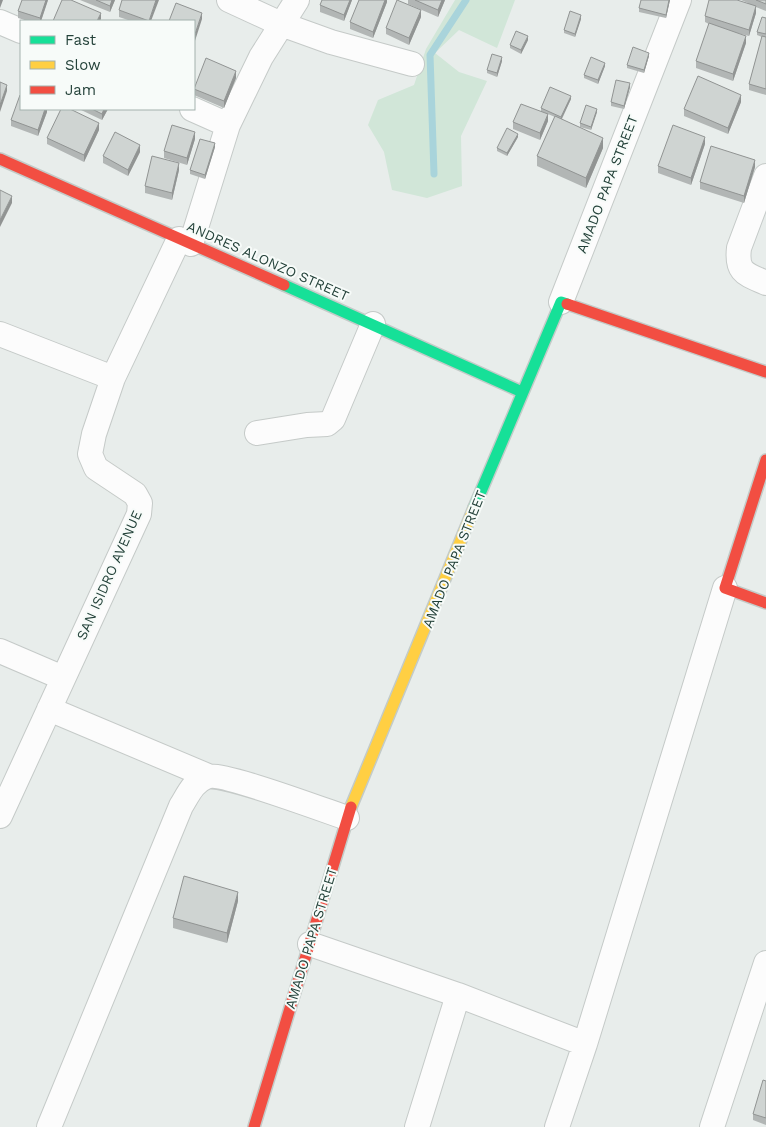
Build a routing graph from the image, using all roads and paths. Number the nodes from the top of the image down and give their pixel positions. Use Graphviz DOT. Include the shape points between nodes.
graph roads {
  1 [pos="229,0"];
  2 [pos="297,0"];
  3 [pos="679,0"];
  4 [pos="0,22"];
  5 [pos="281,24"];
  6 [pos="20,32"];
  7 [pos="412,64"];
  8 [pos="194,110"];
  9 [pos="228,125"];
  10 [pos="0,159"];
  11 [pos="766,176"];
  12 [pos="185,241"];
  13 [pos="766,283"];
  14 [pos="561,302"];
  15 [pos="374,324"];
  16 [pos="0,334"];
  17 [pos="766,372"];
  18 [pos="113,378"];
  19 [pos="522,392"];
  20 [pos="257,433"];
  21 [pos="766,460"];
  22 [pos="725,588"];
  23 [pos="766,603"];
  24 [pos="0,651"];
  25 [pos="64,678"];
  26 [pos="49,709"];
  27 [pos="208,776"];
  28 [pos="2,808"];
  29 [pos="347,818"];
  30 [pos="310,944"];
  31 [pos="766,963"];
  32 [pos="458,995"];
  33 [pos="585,1044"];
  34 [pos="48,1127"];
  35 [pos="254,1127"];
  36 [pos="417,1127"];
  37 [pos="557,1127"];
  38 [pos="712,1127"];
  1 -- 5 [label="street"];
  2 -- 5 [label="street, SAN ISIDRO AVENUE"];
  3 -- 14 [label="street, AMADO PAPA STREET"];
  4 -- 6 [label="street"];
  5 -- 7 [label="street" via="331,42"];
  5 -- 9 [label="street, SAN ISIDRO AVENUE"];
  8 -- 9 [label="street"];
  9 -- 12 [label="street, SAN ISIDRO AVENUE"];
  10 -- 12 [label="main road, ANDRES ALONZO STREET"];
  11 -- 13 [label="street" via="737,260 748,275"];
  12 -- 15 [label="main road, ANDRES ALONZO STREET"];
  12 -- 18 [label="street, SAN ISIDRO AVENUE"];
  14 -- 17 [label="main road"];
  14 -- 19 [label="main road, AMADO PAPA STREET"];
  15 -- 19 [label="main road, ANDRES ALONZO STREET"];
  15 -- 20 [label="street" via="333,419 327,424"];
  16 -- 18 [label="street"];
  18 -- 25 [label="street, SAN ISIDRO AVENUE" via="90,454 96,468 135,494 140,503 139,514"];
  19 -- 29 [label="main road, AMADO PAPA STREET"];
  21 -- 22 [label="main road"];
  22 -- 23 [label="main road"];
  22 -- 33 [label="street"];
  24 -- 25 [label="street"];
  25 -- 26 [label="street, SAN ISIDRO AVENUE"];
  26 -- 27 [label="street"];
  26 -- 28 [label="street, SAN ISIDRO AVENUE"];
  27 -- 29 [label="street" via="230,779"];
  27 -- 34 [label="street" via="195,783 181,806"];
  29 -- 30 [label="main road, AMADO PAPA STREET"];
  30 -- 32 [label="street"];
  30 -- 35 [label="main road, AMADO PAPA STREET"];
  31 -- 38 [label="street"];
  32 -- 33 [label="street"];
  32 -- 36 [label="street"];
  33 -- 37 [label="street"];
}
